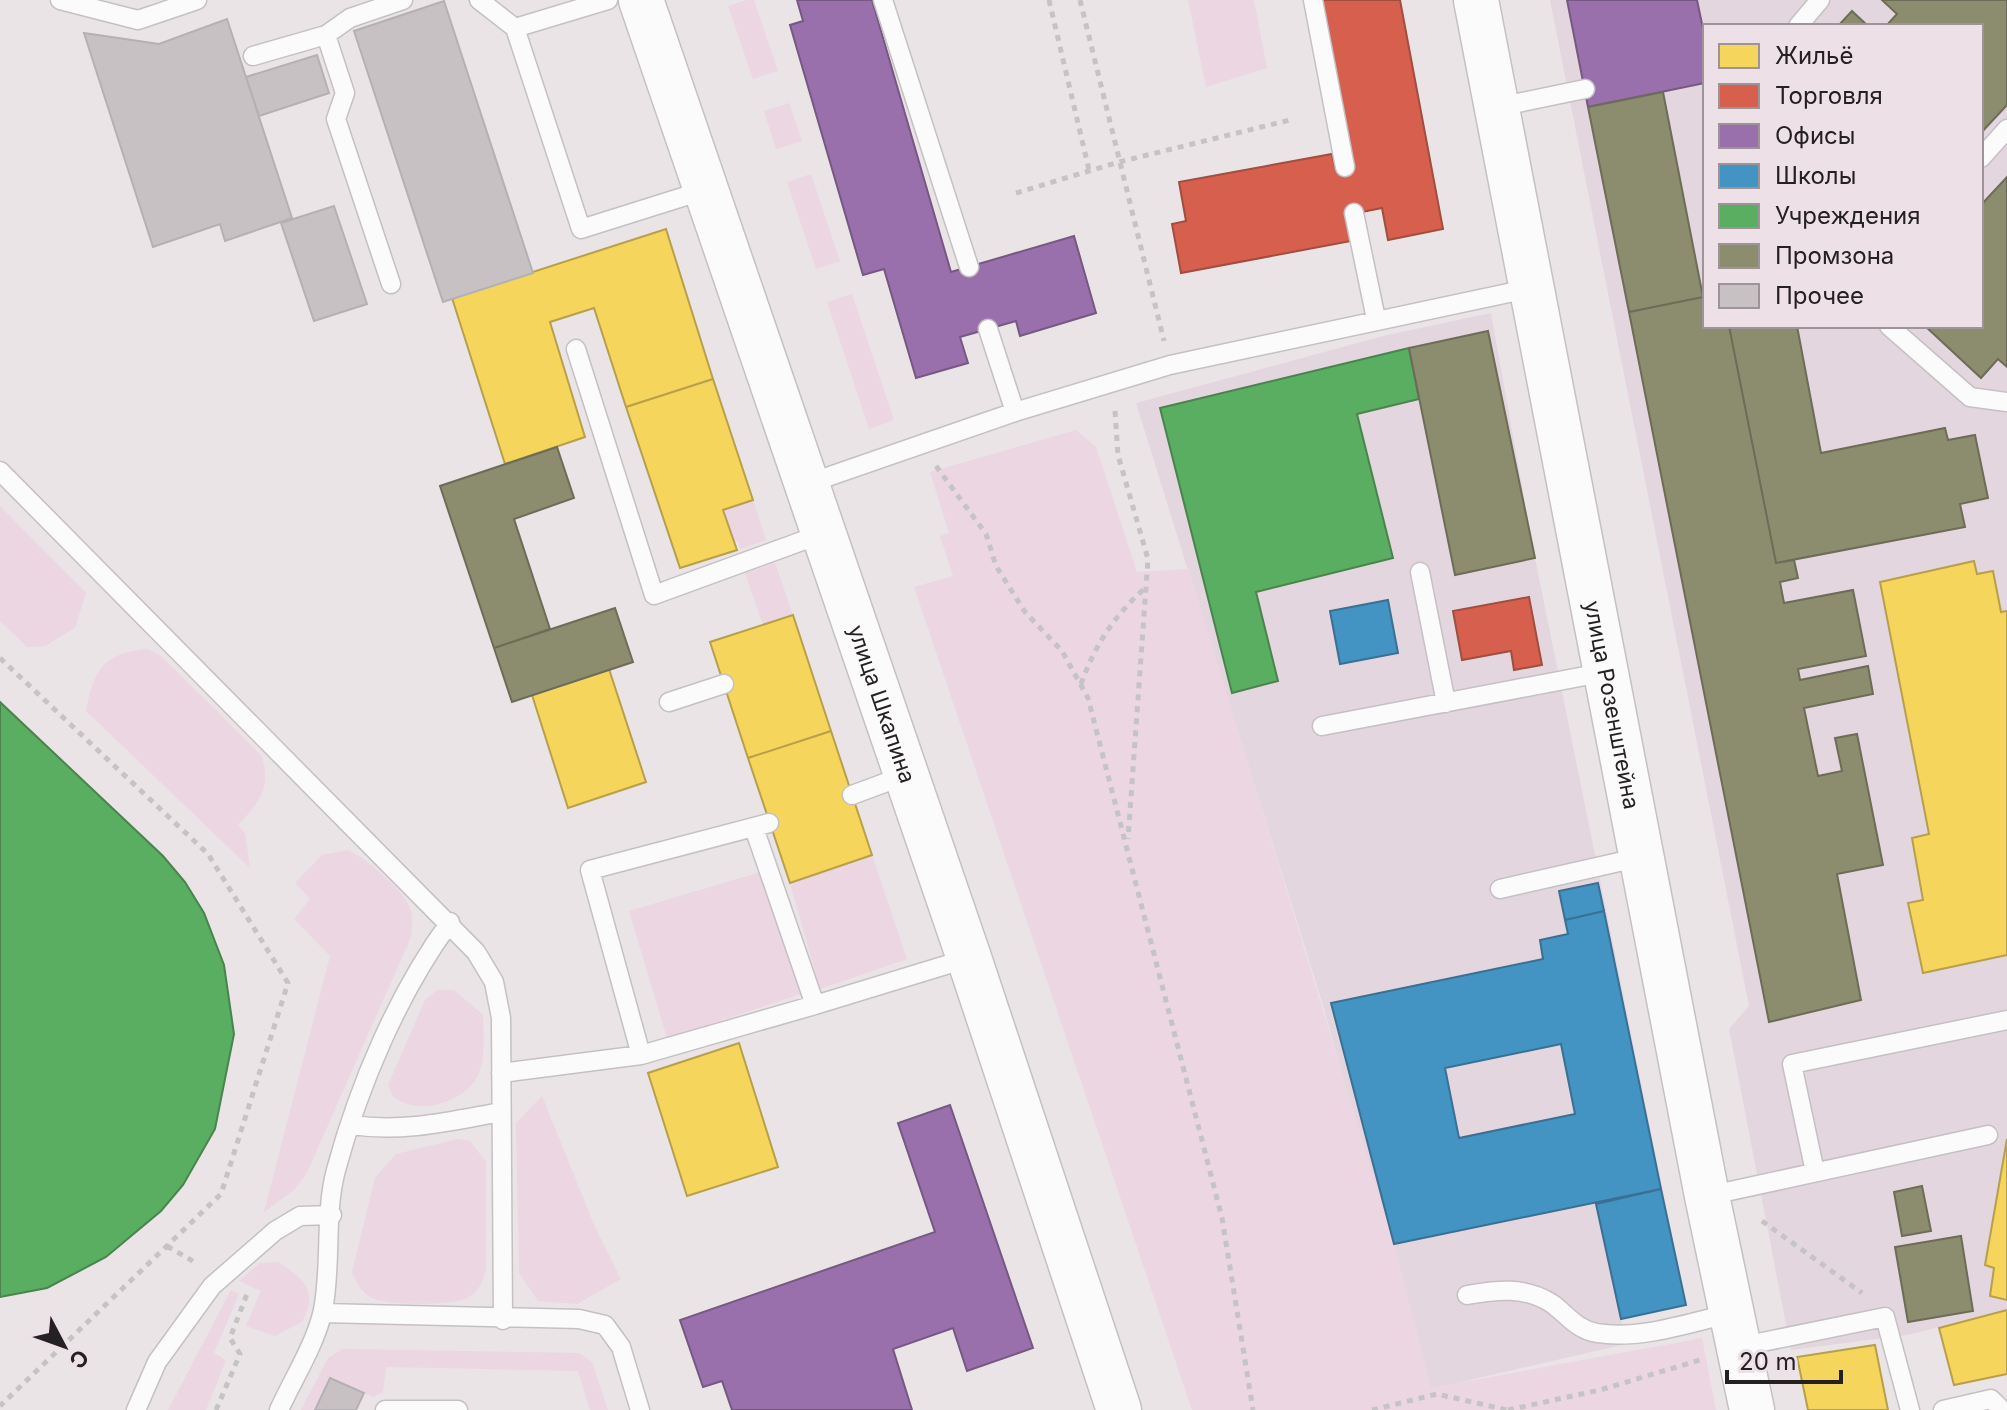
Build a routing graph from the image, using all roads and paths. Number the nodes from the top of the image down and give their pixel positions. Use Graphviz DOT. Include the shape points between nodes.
graph roads {
  1 [pos="60,0"];
  2 [pos="197,0"];
  3 [pos="403,0"];
  4 [pos="479,0"];
  5 [pos="608,0"];
  6 [pos="641,0"];
  7 [pos="883,0"];
  8 [pos="1049,0"];
  9 [pos="1080,0"];
  10 [pos="1313,0"];
  11 [pos="1476,0"];
  12 [pos="1820,0"];
  13 [pos="1800,24"];
  14 [pos="515,28"];
  15 [pos="326,35"];
  16 [pos="253,56"];
  17 [pos="1585,89"];
  18 [pos="1498,107"];
  19 [pos="1290,120"];
  20 [pos="2007,129"];
  21 [pos="1983,156"];
  22 [pos="1119,162"];
  23 [pos="1345,167"];
  24 [pos="1089,171"];
  25 [pos="705,190"];
  26 [pos="1016,193"];
  27 [pos="1354,213"];
  28 [pos="969,267"];
  29 [pos="391,284"];
  30 [pos="1532,288"];
  31 [pos="1376,319"];
  32 [pos="1891,328"];
  33 [pos="988,329"];
  34 [pos="576,349"];
  35 [pos="1170,365"];
  36 [pos="1119,381"];
  37 [pos="2007,402"];
  38 [pos="1015,412"];
  39 [pos="920,445"];
  40 [pos="0,471"];
  41 [pos="807,484"];
  42 [pos="824,533"];
  43 [pos="1420,572"];
  44 [pos="1145,588"];
  45 [pos="0,658"];
  46 [pos="1606,672"];
  47 [pos="724,684"];
  48 [pos="1081,685"];
  49 [pos="669,702"];
  50 [pos="1446,703"];
  51 [pos="1322,726"];
  52 [pos="906,775"];
  53 [pos="852,795"];
  54 [pos="1127,844"];
  55 [pos="1642,857"];
  56 [pos="1500,889"];
  57 [pos="450,922"];
  58 [pos="969,958"];
  59 [pos="815,1005"];
  60 [pos="2007,1020"];
  61 [pos="641,1055"];
  62 [pos="501,1073"];
  63 [pos="501,1112"];
  64 [pos="352,1125"];
  65 [pos="1988,1135"];
  66 [pos="1815,1172"];
  67 [pos="1707,1196"];
  68 [pos="332,1215"];
  69 [pos="1762,1221"];
  70 [pos="1467,1295"];
  71 [pos="323,1313"];
  72 [pos="1885,1317"];
  73 [pos="503,1320"];
  74 [pos="1725,1339"];
  75 [pos="0,1406"];
  76 [pos="136,1410"];
  77 [pos="279,1410"];
  78 [pos="385,1410"];
  79 [pos="458,1410"];
  80 [pos="640,1410"];
  81 [pos="1119,1410"];
  82 [pos="1253,1410"];
  83 [pos="1372,1410"];
  84 [pos="1508,1410"];
  85 [pos="1752,1410"];
  86 [pos="1910,1410"];
  87 [pos="1943,1410"];
  88 [pos="2002,1410"];
  1 -- 2 [label="lane" via="138,20"];
  3 -- 15 [label="lane" via="350,18"];
  4 -- 14 [label="lane"];
  5 -- 14 [label="lane"];
  6 -- 25 [label="main road, улица Шкапина"];
  7 -- 28 [label="lane"];
  8 -- 24 [label="path"];
  9 -- 22 [label="path"];
  10 -- 23 [label="lane"];
  11 -- 18 [label="main road, улица Розенштейна"];
  12 -- 13 [label="lane"];
  14 -- 25 [label="lane" via="581,229"];
  15 -- 16 [label="lane"];
  15 -- 29 [label="lane" via="345,93 336,119"];
  17 -- 18 [label="lane"];
  18 -- 30 [label="main road, улица Розенштейна"];
  19 -- 22 [label="path"];
  20 -- 21 [label="lane"];
  22 -- 24 [label="path"];
  22 -- 35 [label="path"];
  24 -- 26 [label="path"];
  25 -- 41 [label="main road, улица Шкапина"];
  27 -- 31 [label="lane"];
  30 -- 31 [label="lane"];
  30 -- 46 [label="main road, улица Розенштейна"];
  31 -- 35 [label="lane"];
  32 -- 37 [label="lane" via="1970,397"];
  33 -- 38 [label="lane"];
  34 -- 42 [label="lane" via="654,595"];
  35 -- 36 [label="lane"];
  36 -- 38 [label="lane"];
  36 -- 44 [label="path" via="1115,432 1148,559"];
  38 -- 39 [label="lane"];
  39 -- 41 [label="lane"];
  39 -- 48 [label="path" via="986,534 996,566 1025,612 1062,651"];
  40 -- 57 [label="lane"];
  41 -- 42 [label="main road, улица Шкапина"];
  42 -- 52 [label="main road, улица Шкапина"];
  43 -- 50 [label="lane"];
  44 -- 48 [label="path" via="1123,607 1094,648"];
  44 -- 54 [label="path"];
  45 -- 75 [label="path" via="208,854 288,983 221,1194"];
  46 -- 50 [label="lane"];
  46 -- 55 [label="main road, улица Розенштейна"];
  47 -- 49 [label="lane"];
  48 -- 54 [label="path"];
  50 -- 51 [label="lane"];
  52 -- 53 [label="lane"];
  52 -- 58 [label="main road, улица Шкапина"];
  54 -- 82 [label="path" via="1222,1218"];
  55 -- 56 [label="lane"];
  55 -- 67 [label="main road, улица Розенштейна"];
  57 -- 62 [label="lane" via="494,982 501,1018"];
  57 -- 64 [label="lane" via="423,959"];
  58 -- 59 [label="lane"];
  58 -- 81 [label="main road, улица Шкапина"];
  59 -- 61 [label="lane"];
  59 -- 61 [label="lane" via="762,826 590,870"];
  60 -- 66 [label="lane" via="1792,1064"];
  61 -- 62 [label="lane"];
  62 -- 63 [label="lane"];
  63 -- 64 [label="lane" via="413,1128"];
  63 -- 73 [label="lane"];
  64 -- 68 [label="lane" via="335,1173"];
  65 -- 66 [label="lane"];
  66 -- 67 [label="lane"];
  67 -- 74 [label="main road, улица Розенштейна"];
  68 -- 71 [label="lane"];
  68 -- 76 [label="lane" via="300,1216 212,1286 157,1362"];
  69 -- 72 [label="path" via="1869,1298"];
  70 -- 74 [label="lane" via="1500,1289 1527,1292 1573,1324 1596,1333"];
  71 -- 73 [label="lane"];
  71 -- 77 [label="lane"];
  72 -- 74 [label="lane"];
  72 -- 86 [label="lane"];
  73 -- 80 [label="lane" via="579,1319 605,1325 621,1347"];
  74 -- 84 [label="path" via="1600,1390"];
  74 -- 85 [label="main road, улица Розенштейна"];
  78 -- 79 [label="lane"];
  83 -- 84 [label="path" via="1437,1394"];
  87 -- 88 [label="lane" via="1991,1399"];
}
